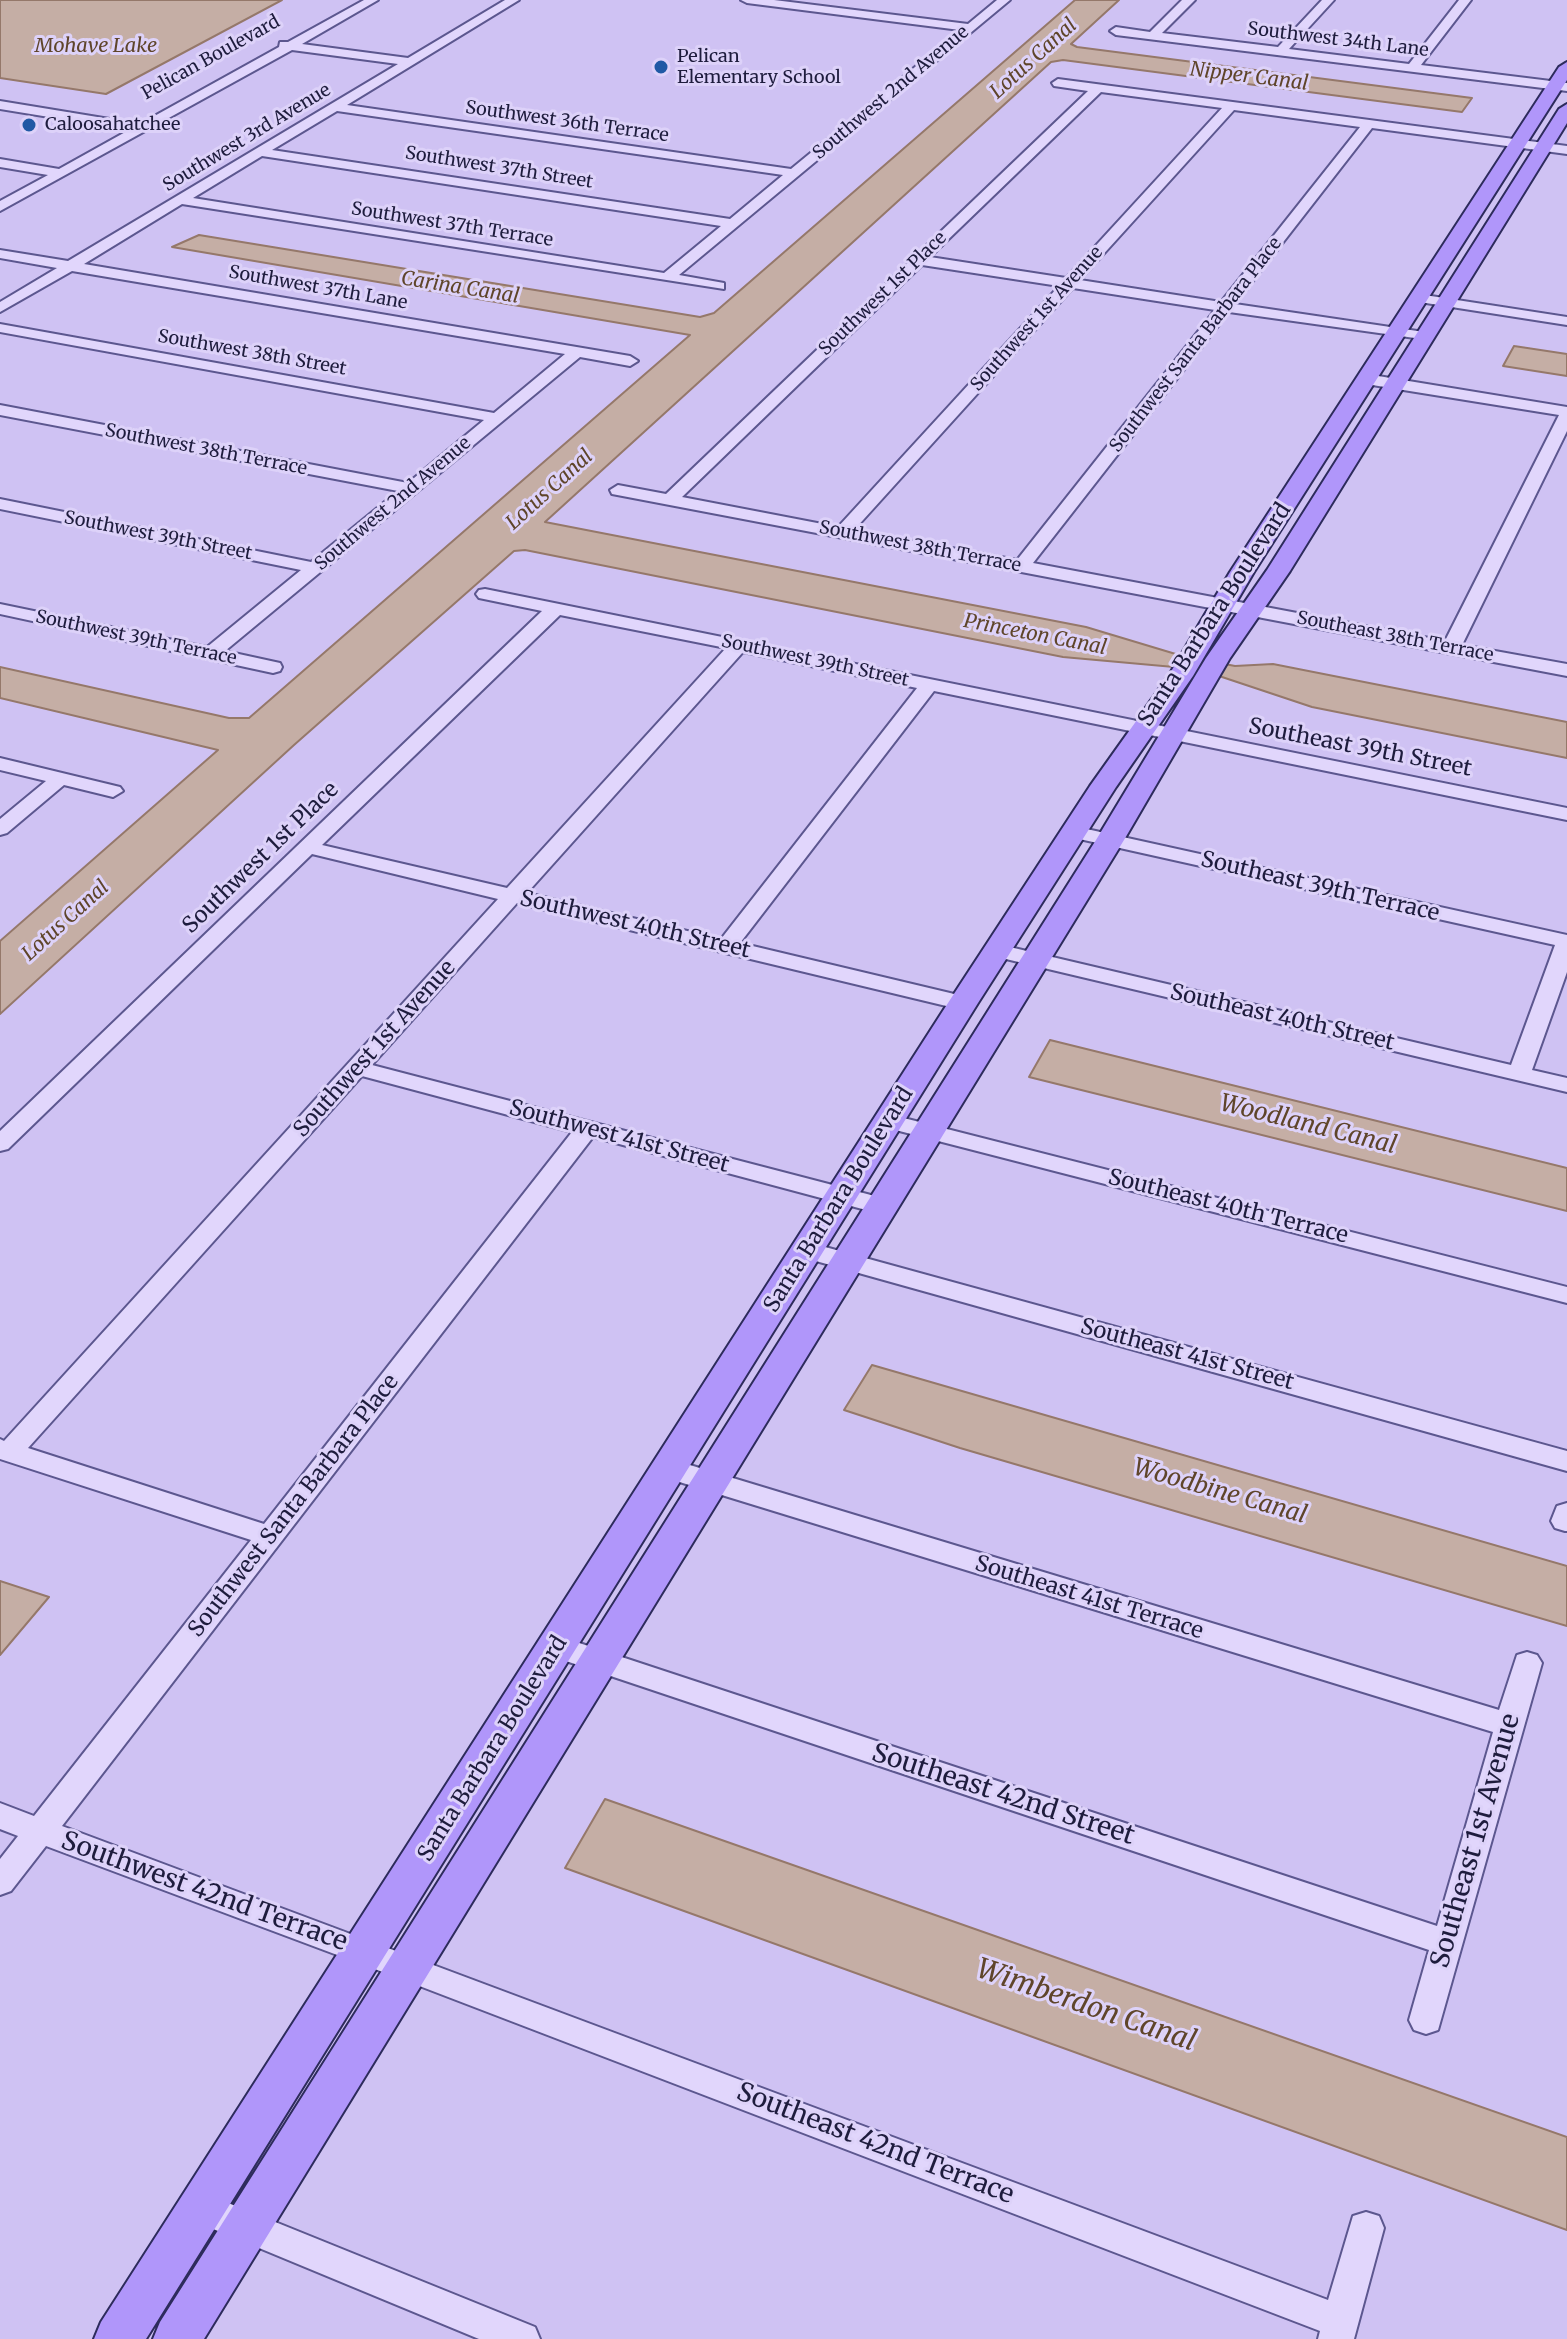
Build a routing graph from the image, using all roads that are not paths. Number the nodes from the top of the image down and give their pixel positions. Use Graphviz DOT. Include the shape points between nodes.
graph roads {
  1 [pos="355,0"];
  2 [pos="372,0"];
  3 [pos="513,0"];
  4 [pos="747,0"];
  5 [pos="1004,0"];
  6 [pos="1189,0"];
  7 [pos="1328,0"];
  8 [pos="1465,0"];
  9 [pos="970,28"];
  10 [pos="1116,31"];
  11 [pos="1153,35"];
  12 [pos="274,44"];
  13 [pos="290,46"];
  14 [pos="1281,51"];
  15 [pos="409,62"];
  16 [pos="1567,67"];
  17 [pos="1412,68"];
  18 [pos="1058,83"];
  19 [pos="1561,87"];
  20 [pos="1098,88"];
  21 [pos="0,105"];
  22 [pos="1231,106"];
  23 [pos="335,107"];
  24 [pos="1567,109"];
  25 [pos="1369,123"];
  26 [pos="127,125"];
  27 [pos="142,128"];
  28 [pos="1519,143"];
  29 [pos="1543,147"];
  30 [pos="1567,150"];
  31 [pos="260,152"];
  32 [pos="0,163"];
  33 [pos="44,170"];
  34 [pos="61,173"];
  35 [pos="794,173"];
  36 [pos="0,195"];
  37 [pos="180,200"];
  38 [pos="0,207"];
  39 [pos="1472,215"];
  40 [pos="1497,219"];
  41 [pos="732,224"];
  42 [pos="0,254"];
  43 [pos="920,260"];
  44 [pos="69,266"];
  45 [pos="667,278"];
  46 [pos="1070,283"];
  47 [pos="719,286"];
  48 [pos="1418,298"];
  49 [pos="1446,302"];
  50 [pos="1226,307"];
  51 [pos="0,308"];
  52 [pos="1567,321"];
  53 [pos="0,328"];
  54 [pos="1396,333"];
  55 [pos="1424,337"];
  56 [pos="576,353"];
  57 [pos="630,361"];
  58 [pos="1366,379"];
  59 [pos="1394,384"];
  60 [pos="0,410"];
  61 [pos="1567,413"];
  62 [pos="497,418"];
  63 [pos="1304,477"];
  64 [pos="1333,482"];
  65 [pos="412,489"];
  66 [pos="618,490"];
  67 [pos="669,500"];
  68 [pos="0,504"];
  69 [pos="842,532"];
  70 [pos="1022,566"];
  71 [pos="316,568"];
  72 [pos="485,594"];
  73 [pos="1223,605"];
  74 [pos="556,608"];
  75 [pos="0,609"];
  76 [pos="1252,610"];
  77 [pos="739,645"];
  78 [pos="1451,648"];
  79 [pos="210,654"];
  80 [pos="1206,656"];
  81 [pos="273,667"];
  82 [pos="1567,670"];
  83 [pos="930,684"];
  84 [pos="1159,731"];
  85 [pos="0,764"];
  86 [pos="61,778"];
  87 [pos="113,791"];
  88 [pos="1567,814"];
  89 [pos="0,829"];
  90 [pos="1073,832"];
  91 [pos="1110,840"];
  92 [pos="307,847"];
  93 [pos="513,896"];
  94 [pos="1567,942"];
  95 [pos="726,947"];
  96 [pos="997,950"];
  97 [pos="1036,960"];
  98 [pos="963,1003"];
  99 [pos="358,1068"];
  100 [pos="1519,1074"];
  101 [pos="1567,1085"];
  102 [pos="888,1121"];
  103 [pos="587,1129"];
  104 [pos="929,1131"];
  105 [pos="0,1144"];
  106 [pos="842,1196"];
  107 [pos="881,1206"];
  108 [pos="807,1250"];
  109 [pos="846,1261"];
  110 [pos="1567,1295"];
  111 [pos="5,1450"];
  112 [pos="1567,1461"];
  113 [pos="670,1469"];
  114 [pos="709,1481"];
  115 [pos="269,1536"];
  116 [pos="558,1647"];
  117 [pos="598,1661"];
  118 [pos="1527,1663"];
  119 [pos="1509,1725"];
  120 [pos="0,1816"];
  121 [pos="39,1831"];
  122 [pos="0,1882"];
  123 [pos="1448,1943"];
  124 [pos="364,1952"];
  125 [pos="408,1967"];
  126 [pos="1426,2020"];
  127 [pos="201,2208"];
  128 [pos="247,2225"];
  129 [pos="1366,2228"];
  130 [pos="1339,2330"];
  131 [pos="118,2339"];
  132 [pos="177,2339"];
  133 [pos="522,2339"];
  1 -- 12 [label="street, Pelican Boulevard"];
  2 -- 13 [label="street, Pelican Boulevard"];
  3 -- 15 [label="street, Southwest 3rd Avenue"];
  4 -- 9 [label="street"];
  5 -- 9 [label="street, Southwest 2nd Avenue"];
  6 -- 11 [label="street"];
  7 -- 14 [label="street"];
  8 -- 17 [label="street"];
  9 -- 35 [label="street, Southwest 2nd Avenue"];
  10 -- 11 [label="street, Southwest 34th Lane"];
  11 -- 14 [label="street, Southwest 34th Lane"];
  12 -- 13 [label="street"];
  12 -- 26 [label="street, Pelican Boulevard"];
  13 -- 15 [label="street"];
  13 -- 27 [label="street, Pelican Boulevard"];
  14 -- 17 [label="street, Southwest 34th Lane"];
  15 -- 23 [label="street, Southwest 3rd Avenue"];
  16 -- 19 [label="main road, Santa Barbara Boulevard"];
  17 -- 19 [label="street, Southwest 34th Lane"];
  18 -- 20 [label="street"];
  19 -- 28 [label="main road, Santa Barbara Boulevard"];
  20 -- 22 [label="street"];
  20 -- 43 [label="street, Southwest 1st Place"];
  21 -- 26 [label="street"];
  22 -- 25 [label="street"];
  22 -- 46 [label="street, Southwest 1st Avenue"];
  23 -- 31 [label="street, Southwest 3rd Avenue"];
  23 -- 35 [label="street, Southwest 36th Terrace"];
  24 -- 29 [label="main road, Santa Barbara Boulevard"];
  25 -- 28 [label="street"];
  25 -- 50 [label="street, Southwest Santa Barbara Place"];
  26 -- 27 [label="street"];
  26 -- 33 [label="street, Pelican Boulevard"];
  27 -- 34 [label="street, Pelican Boulevard"];
  28 -- 29 [label="street"];
  28 -- 39 [label="main road, Santa Barbara Boulevard"];
  29 -- 30 [label="street"];
  29 -- 40 [label="main road, Santa Barbara Boulevard"];
  31 -- 37 [label="street, Southwest 3rd Avenue"];
  31 -- 41 [label="street, Southwest 37th Street"];
  32 -- 33 [label="street"];
  33 -- 34 [label="street"];
  33 -- 36 [label="street, Pelican Boulevard"];
  34 -- 38 [label="street, Pelican Boulevard"];
  35 -- 41 [label="street, Southwest 2nd Avenue"];
  37 -- 44 [label="street, Southwest 3rd Avenue"];
  37 -- 45 [label="street, Southwest 37th Terrace"];
  39 -- 40 [label="main road"];
  39 -- 48 [label="main road, Santa Barbara Boulevard"];
  40 -- 49 [label="main road, Santa Barbara Boulevard"];
  41 -- 45 [label="street, Southwest 2nd Avenue"];
  42 -- 44 [label="street, Southwest 37th Lane"];
  43 -- 46 [label="street"];
  43 -- 67 [label="street, Southwest 1st Place"];
  44 -- 51 [label="street, Southwest 3rd Avenue"];
  44 -- 56 [label="street, Southwest 37th Lane"];
  45 -- 47 [label="street, Southwest 37th Terrace"];
  46 -- 50 [label="street"];
  46 -- 69 [label="street, Southwest 1st Avenue"];
  48 -- 49 [label="street"];
  48 -- 54 [label="main road, Santa Barbara Boulevard"];
  49 -- 52 [label="street"];
  49 -- 55 [label="main road, Santa Barbara Boulevard"];
  50 -- 54 [label="street"];
  50 -- 70 [label="street, Southwest Santa Barbara Place"];
  53 -- 62 [label="street, Southwest 38th Street"];
  54 -- 55 [label="street"];
  54 -- 58 [label="main road, Santa Barbara Boulevard"];
  55 -- 59 [label="main road, Santa Barbara Boulevard"];
  56 -- 57 [label="street, Southwest 37th Lane"];
  56 -- 62 [label="street, Southwest 2nd Avenue"];
  58 -- 59 [label="street"];
  58 -- 63 [label="main road, Santa Barbara Boulevard"];
  59 -- 61 [label="street"];
  59 -- 64 [label="main road, Santa Barbara Boulevard"];
  60 -- 65 [label="street, Southwest 38th Terrace"];
  61 -- 78 [label="street"];
  62 -- 65 [label="street, Southwest 2nd Avenue"];
  63 -- 64 [label="main road"];
  63 -- 73 [label="main road, Santa Barbara Boulevard"];
  64 -- 76 [label="main road, Santa Barbara Boulevard"];
  65 -- 71 [label="street, Southwest 2nd Avenue"];
  66 -- 67 [label="street, Southwest 38th Terrace"];
  67 -- 69 [label="street, Southwest 38th Terrace"];
  68 -- 71 [label="street, Southwest 39th Street"];
  69 -- 70 [label="street, Southwest 38th Terrace"];
  70 -- 73 [label="street, Southwest 38th Terrace"];
  71 -- 79 [label="street, Southwest 2nd Avenue"];
  72 -- 74 [label="street, Southwest 39th Street"];
  73 -- 76 [label="street, Southeast 38th Terrace"];
  73 -- 80 [label="main road, Santa Barbara Boulevard"];
  74 -- 77 [label="street, Southwest 39th Street"];
  74 -- 92 [label="street, Southwest 1st Place"];
  75 -- 79 [label="street, Southwest 39th Terrace"];
  76 -- 78 [label="street, Southeast 38th Terrace"];
  76 -- 80 [label="main road, Santa Barbara Boulevard"];
  77 -- 83 [label="street, Southwest 39th Street"];
  77 -- 93 [label="street, Southwest 1st Avenue"];
  78 -- 82 [label="street, Southeast 38th Terrace"];
  79 -- 81 [label="street, Southwest 39th Terrace"];
  80 -- 84 [label="main road, Santa Barbara Boulevard"];
  83 -- 84 [label="street, Southwest 39th Street"];
  83 -- 95 [label="street"];
  84 -- 88 [label="street, Southeast 39th Street"];
  84 -- 90 [label="main road, Santa Barbara Boulevard"];
  84 -- 91 [label="main road, Santa Barbara Boulevard"];
  85 -- 86 [label="street"];
  86 -- 87 [label="street"];
  86 -- 89 [label="street"];
  90 -- 91 [label="street, Southeast 39th Terrace"];
  90 -- 96 [label="main road, Santa Barbara Boulevard"];
  91 -- 94 [label="street, Southeast 39th Terrace"];
  91 -- 97 [label="main road, Santa Barbara Boulevard"];
  92 -- 93 [label="street, Southwest 40th Street"];
  92 -- 105 [label="street, Southwest 1st Place"];
  93 -- 95 [label="street, Southwest 40th Street"];
  93 -- 99 [label="street, Southwest 1st Avenue"];
  94 -- 100 [label="street"];
  95 -- 98 [label="street, Southwest 40th Street"];
  96 -- 97 [label="street, Southeast 40th Street"];
  96 -- 98 [label="main road, Santa Barbara Boulevard"];
  97 -- 100 [label="street, Southeast 40th Street"];
  97 -- 104 [label="main road, Santa Barbara Boulevard"];
  98 -- 102 [label="main road, Santa Barbara Boulevard"];
  99 -- 103 [label="street, Southwest 41st Street"];
  99 -- 111 [label="street, Southwest 1st Avenue"];
  100 -- 101 [label="street, Southeast 40th Street"];
  102 -- 104 [label="street, Southeast 40th Terrace"];
  102 -- 106 [label="main road, Santa Barbara Boulevard"];
  103 -- 106 [label="street, Southwest 41st Street"];
  103 -- 115 [label="street, Southwest Santa Barbara Place"];
  104 -- 107 [label="main road, Santa Barbara Boulevard"];
  104 -- 110 [label="street, Southeast 40th Terrace"];
  106 -- 107 [label="street, Southwest 41st Street"];
  106 -- 108 [label="main road, Santa Barbara Boulevard"];
  107 -- 109 [label="main road, Santa Barbara Boulevard"];
  108 -- 109 [label="street, Southeast 41st Street"];
  108 -- 113 [label="main road, Santa Barbara Boulevard"];
  109 -- 112 [label="street, Southeast 41st Street"];
  109 -- 114 [label="main road, Santa Barbara Boulevard"];
  111 -- 115 [label="street"];
  113 -- 114 [label="street, Southeast 41st Terrace"];
  113 -- 116 [label="main road, Santa Barbara Boulevard"];
  114 -- 117 [label="main road, Santa Barbara Boulevard"];
  114 -- 119 [label="street, Southeast 41st Terrace"];
  115 -- 121 [label="street, Southwest Santa Barbara Place"];
  116 -- 117 [label="street, Southeast 42nd Street"];
  116 -- 124 [label="main road, Santa Barbara Boulevard"];
  117 -- 123 [label="street, Southeast 42nd Street"];
  117 -- 125 [label="main road, Santa Barbara Boulevard"];
  118 -- 119 [label="street, Southeast 1st Avenue"];
  119 -- 123 [label="street, Southeast 1st Avenue"];
  120 -- 121 [label="street, Southwest 42nd Terrace"];
  121 -- 122 [label="street, Southwest Santa Barbara Place"];
  121 -- 124 [label="street, Southwest 42nd Terrace"];
  123 -- 126 [label="street, Southeast 1st Avenue"];
  124 -- 125 [label="street, Southwest 42nd Terrace"];
  124 -- 127 [label="main road, Santa Barbara Boulevard"];
  125 -- 128 [label="main road, Santa Barbara Boulevard"];
  125 -- 130 [label="street, Southeast 42nd Terrace"];
  127 -- 128 [label="street"];
  127 -- 131 [label="main road, Santa Barbara Boulevard"];
  128 -- 132 [label="main road, Santa Barbara Boulevard"];
  128 -- 133 [label="street"];
  129 -- 130 [label="street"];
}
